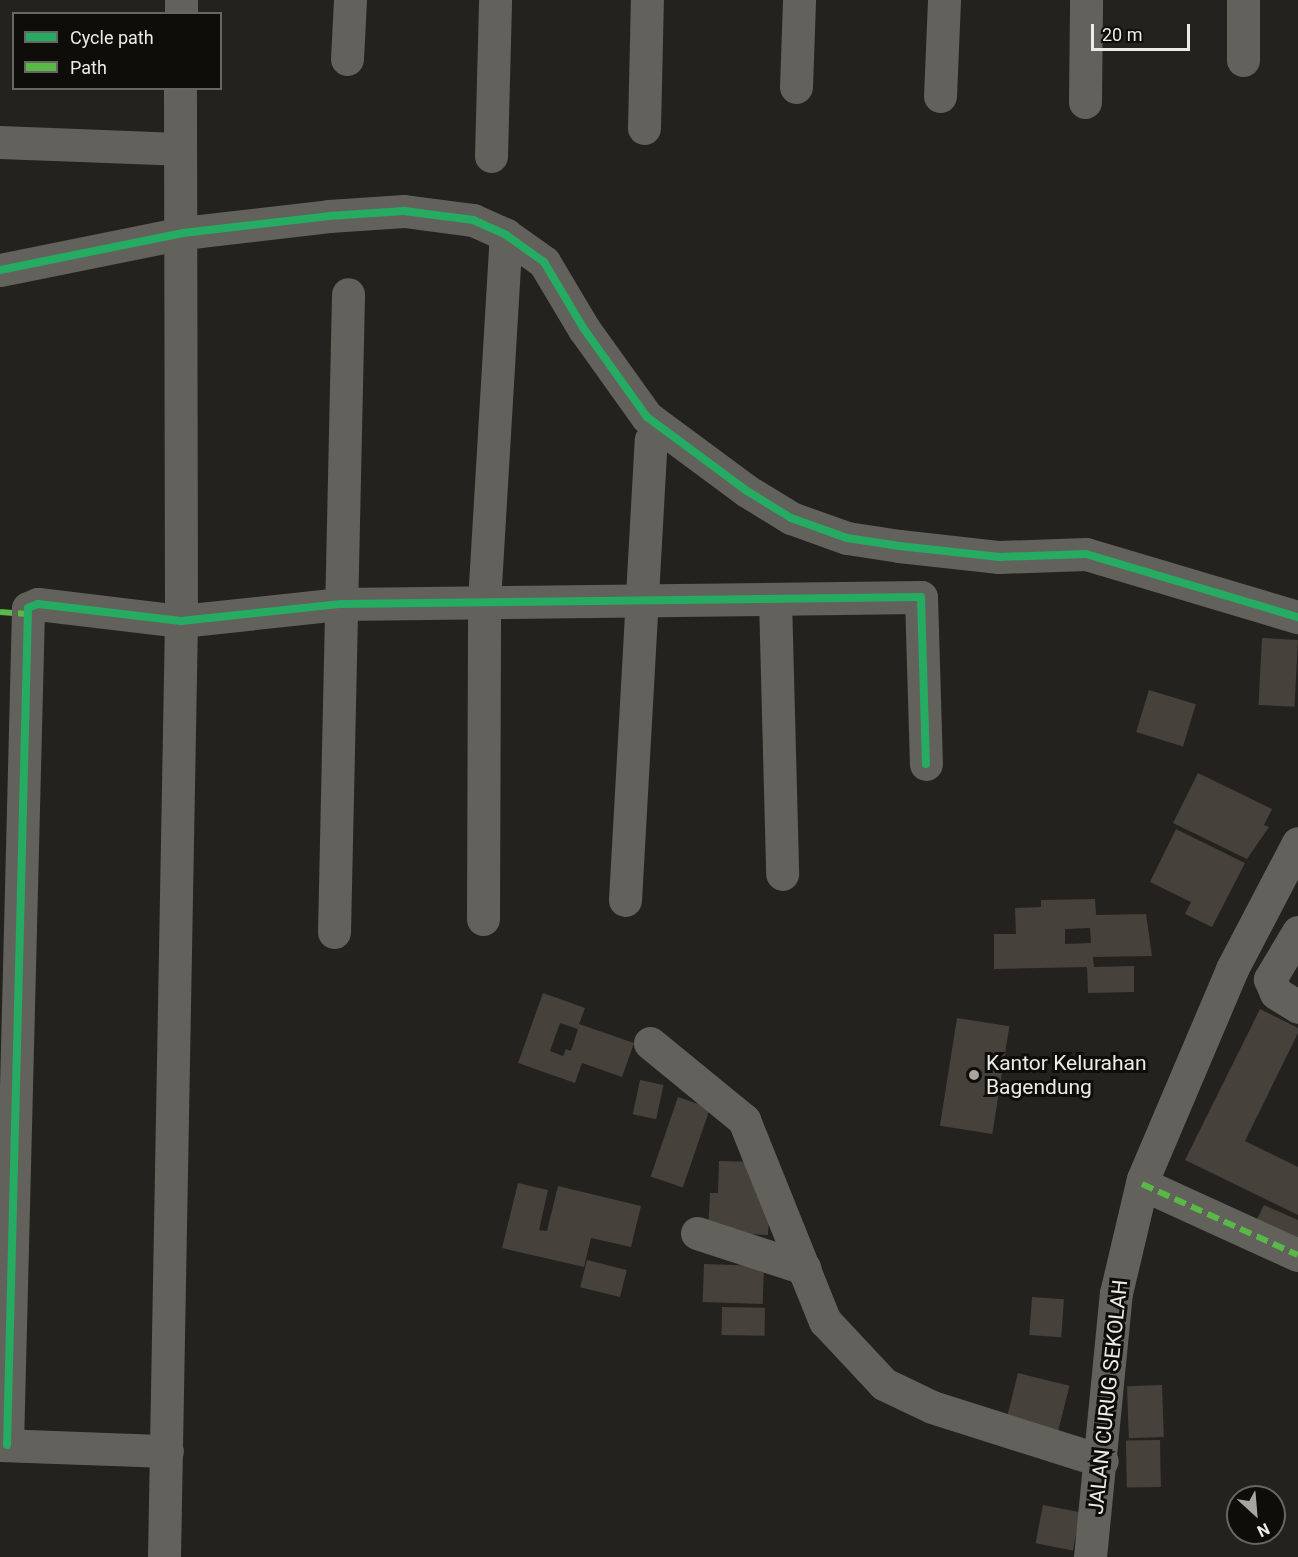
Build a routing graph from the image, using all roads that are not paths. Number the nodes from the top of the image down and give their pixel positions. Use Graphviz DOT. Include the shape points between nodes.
graph roads {
  1 [pos="350,0"];
  2 [pos="495,0"];
  3 [pos="647,0"];
  4 [pos="799,0"];
  5 [pos="944,0"];
  6 [pos="1086,0"];
  7 [pos="1243,0"];
  8 [pos="347,59"];
  9 [pos="1243,60"];
  10 [pos="796,87"];
  11 [pos="180,90"];
  12 [pos="940,96"];
  13 [pos="1085,102"];
  14 [pos="644,129"];
  15 [pos="0,142"];
  16 [pos="179,149"];
  17 [pos="492,156"];
  18 [pos="183,233"];
  19 [pos="506,235"];
  20 [pos="0,270"];
  21 [pos="348,294"];
  22 [pos="651,440"];
  23 [pos="775,599"];
  24 [pos="639,600"];
  25 [pos="484,602"];
  26 [pos="341,604"];
  27 [pos="1298,617"];
  28 [pos="181,621"];
  29 [pos="926,764"];
  30 [pos="1295,858"];
  31 [pos="782,874"];
  32 [pos="625,900"];
  33 [pos="483,919"];
  34 [pos="334,932"];
  35 [pos="1298,932"];
  36 [pos="1298,1006"];
  37 [pos="650,1043"];
  38 [pos="1142,1184"];
  39 [pos="697,1233"];
  40 [pos="1298,1256"];
  41 [pos="804,1268"];
  42 [pos="3,1445"];
  43 [pos="167,1451"];
  44 [pos="1102,1461"];
  45 [pos="164,1557"];
  46 [pos="1090,1557"];
  1 -- 8 [label="street"];
  2 -- 17 [label="street"];
  3 -- 14 [label="street"];
  4 -- 10 [label="street"];
  5 -- 12 [label="street"];
  6 -- 13 [label="street"];
  7 -- 9 [label="street"];
  11 -- 16 [label="street"];
  15 -- 16 [label="street"];
  16 -- 18 [label="street"];
  18 -- 19 [label="street" via="404,211 473,220"];
  18 -- 20 [label="street"];
  18 -- 28 [label="street"];
  19 -- 25 [label="street"];
  19 -- 27 [label="street" via="544,262 584,329 648,417 747,491 791,518 847,538 899,546 999,557 1086,554"];
  21 -- 26 [label="street"];
  22 -- 24 [label="street"];
  23 -- 24 [label="street"];
  23 -- 29 [label="street" via="921,597"];
  23 -- 31 [label="street"];
  24 -- 25 [label="street"];
  24 -- 32 [label="street"];
  25 -- 26 [label="street"];
  25 -- 33 [label="street"];
  26 -- 28 [label="street"];
  26 -- 34 [label="street"];
  28 -- 42 [label="street" via="38,604 28,609"];
  28 -- 43 [label="street"];
  30 -- 38 [label="street, JALAN CURUG SEKOLAH" via="1232,969"];
  35 -- 36 [label="street" via="1270,979 1276,993"];
  37 -- 41 [label="street" via="744,1120"];
  38 -- 40 [label="street"];
  38 -- 44 [label="street, JALAN CURUG SEKOLAH" via="1116,1293"];
  39 -- 41 [label="street"];
  41 -- 44 [label="street" via="825,1321 884,1384 932,1407"];
  42 -- 43 [label="street"];
  43 -- 45 [label="street"];
  44 -- 46 [label="street, JALAN CURUG SEKOLAH"];
}
